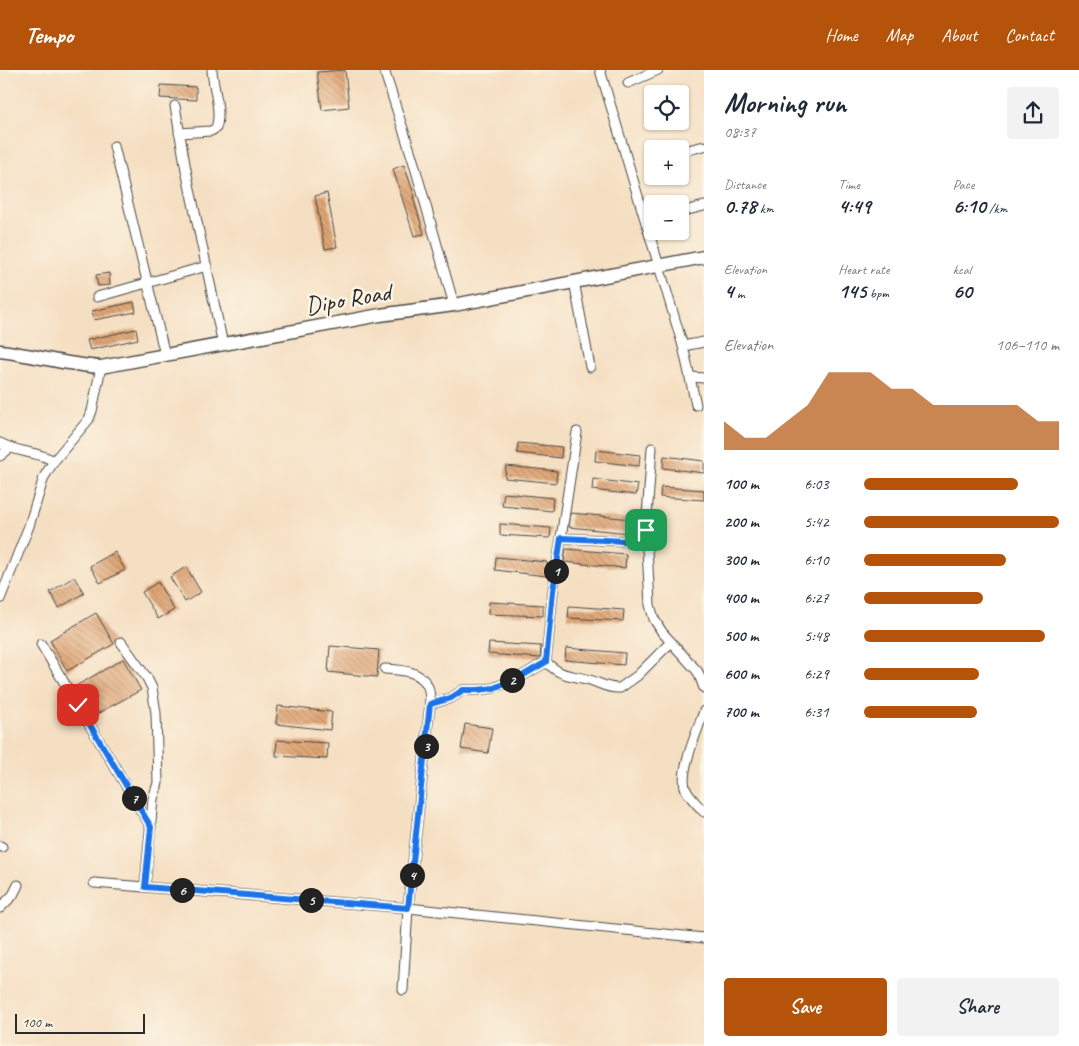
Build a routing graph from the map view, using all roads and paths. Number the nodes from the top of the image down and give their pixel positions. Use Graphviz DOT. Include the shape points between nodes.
graph roads {
  1 [pos="212,70"];
  2 [pos="384,70"];
  3 [pos="600,70"];
  4 [pos="658,70"];
  5 [pos="628,82"];
  6 [pos="175,106"];
  7 [pos="179,133"];
  8 [pos="114,146"];
  9 [pos="704,146"];
  10 [pos="689,150"];
  11 [pos="704,206"];
  12 [pos="689,210"];
  13 [pos="704,257"];
  14 [pos="658,265"];
  15 [pos="207,266"];
  16 [pos="574,281"];
  17 [pos="148,282"];
  18 [pos="96,297"];
  19 [pos="454,305"];
  20 [pos="704,342"];
  21 [pos="224,345"];
  22 [pos="683,346"];
  23 [pos="0,351"];
  24 [pos="166,355"];
  25 [pos="101,367"];
  26 [pos="590,367"];
  27 [pos="690,377"];
  28 [pos="704,378"];
  29 [pos="696,405"];
  30 [pos="0,443"];
  31 [pos="652,448"];
  32 [pos="9,449"];
  33 [pos="0,456"];
  34 [pos="54,461"];
  35 [pos="561,538"];
  36 [pos="646,542"];
  37 [pos="0,599"];
  38 [pos="121,642"];
  39 [pos="671,642"];
  40 [pos="41,644"];
  41 [pos="546,662"];
  42 [pos="385,669"];
  43 [pos="704,688"];
  44 [pos="430,704"];
  45 [pos="704,711"];
  46 [pos="704,812"];
  47 [pos="151,827"];
  48 [pos="94,883"];
  49 [pos="18,885"];
  50 [pos="145,887"];
  51 [pos="0,908"];
  52 [pos="408,908"];
  53 [pos="704,938"];
  54 [pos="403,990"];
  1 -- 7 [label="street" via="216,128"];
  2 -- 19 [label="street"];
  3 -- 14 [label="street"];
  4 -- 5 [label="street"];
  6 -- 7 [label="street"];
  7 -- 15 [label="street"];
  8 -- 17 [label="street"];
  9 -- 10 [label="street"];
  11 -- 12 [label="street"];
  13 -- 14 [label="main road, Dipo Road"];
  14 -- 16 [label="main road, Dipo Road"];
  14 -- 22 [label="street"];
  15 -- 17 [label="street"];
  15 -- 21 [label="street"];
  16 -- 19 [label="main road, Dipo Road"];
  16 -- 26 [label="street"];
  17 -- 18 [label="street"];
  17 -- 24 [label="street"];
  19 -- 21 [label="main road, Dipo Road" via="380,314"];
  20 -- 22 [label="street"];
  21 -- 24 [label="main road, Dipo Road"];
  22 -- 27 [label="street"];
  23 -- 25 [label="main road, Dipo Road"];
  24 -- 25 [label="main road, Dipo Road"];
  25 -- 34 [label="street" via="89,419"];
  27 -- 28 [label="street"];
  27 -- 29 [label="street"];
  30 -- 32 [label="street"];
  31 -- 36 [label="street"];
  32 -- 33 [label="street"];
  32 -- 34 [label="street" via="37,453"];
  34 -- 37 [label="street" via="44,477 29,526"];
  35 -- 35 [label="street" via="573,463 577,432 562,529"];
  35 -- 36 [label="street"];
  35 -- 41 [label="street"];
  36 -- 39 [label="street" via="650,605 654,619"];
  38 -- 47 [label="street" via="152,688 158,782"];
  39 -- 41 [label="street" via="620,688 571,677"];
  39 -- 43 [label="street" via="698,672"];
  40 -- 47 [label="street"];
  41 -- 44 [label="street" via="494,688 463,690 451,698"];
  42 -- 44 [label="street" via="402,670 419,677 428,687"];
  44 -- 52 [label="street"];
  45 -- 46 [label="street" via="688,756 684,781 690,796"];
  47 -- 50 [label="street"];
  48 -- 50 [label="street"];
  49 -- 51 [label="street" via="13,896"];
  50 -- 52 [label="street"];
  52 -- 53 [label="street"];
  52 -- 54 [label="street"];
}
